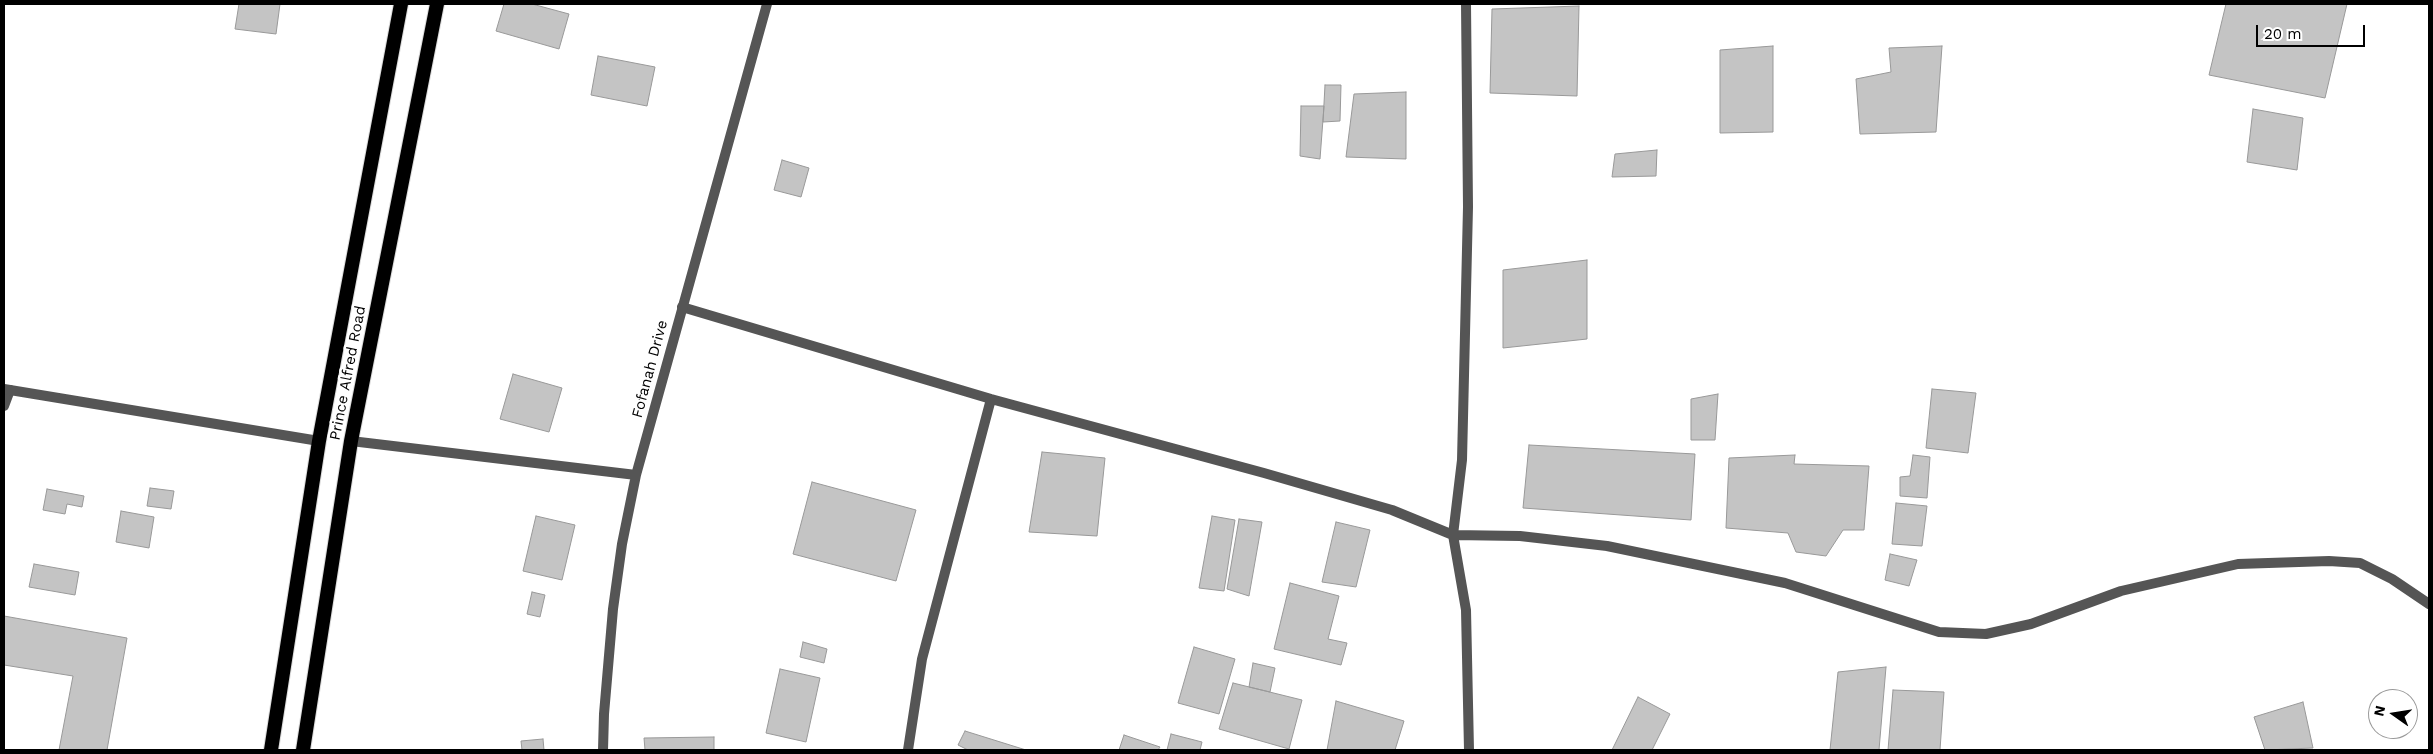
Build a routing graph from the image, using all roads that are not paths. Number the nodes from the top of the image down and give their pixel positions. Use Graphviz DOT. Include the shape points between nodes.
graph roads {
  1 [pos="401,4"];
  2 [pos="437,4"];
  3 [pos="767,4"];
  4 [pos="1466,4"];
  5 [pos="682,308"];
  6 [pos="7,389"];
  7 [pos="991,399"];
  8 [pos="4,406"];
  9 [pos="319,441"];
  10 [pos="351,441"];
  11 [pos="636,476"];
  12 [pos="1453,535"];
  13 [pos="2429,604"];
  14 [pos="271,750"];
  15 [pos="303,750"];
  16 [pos="603,750"];
  17 [pos="908,750"];
  18 [pos="1469,750"];
  1 -- 9 [label="highway, Prince Alfred Road"];
  2 -- 10 [label="highway, Prince Alfred Road"];
  3 -- 5 [label="street, Fofanah Drive"];
  4 -- 12 [label="street" via="1468,207 1462,460"];
  5 -- 7 [label="street"];
  5 -- 11 [label="street, Fofanah Drive"];
  6 -- 8 [label="street"];
  6 -- 9 [label="street"];
  7 -- 12 [label="street" via="1392,510"];
  7 -- 17 [label="street" via="922,659"];
  9 -- 14 [label="highway, Prince Alfred Road"];
  10 -- 11 [label="street"];
  10 -- 15 [label="highway, Prince Alfred Road"];
  11 -- 16 [label="street, Fofanah Drive" via="613,609"];
  12 -- 13 [label="street" via="1520,536 1606,546 1785,583 1939,632 1986,634 2022,626 2121,591 2238,564 2360,563 2392,579"];
  12 -- 18 [label="street" via="1466,610"];
}
